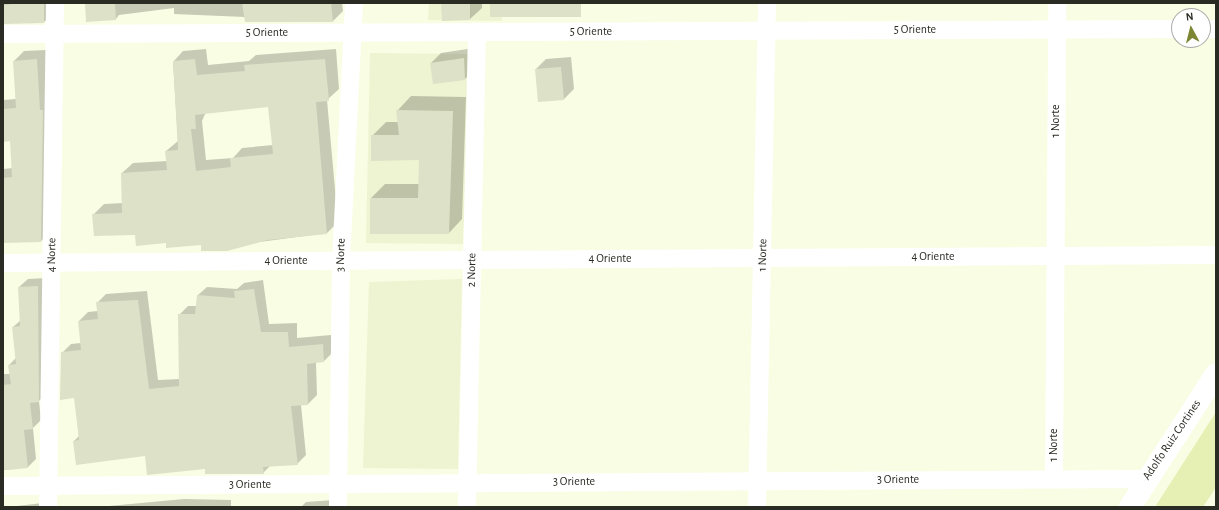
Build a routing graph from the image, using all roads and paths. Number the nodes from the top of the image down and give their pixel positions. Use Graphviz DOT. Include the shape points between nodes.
graph roads {
  1 [pos="55,3"];
  2 [pos="354,3"];
  3 [pos="767,3"];
  4 [pos="1057,3"];
  5 [pos="1171,29"];
  6 [pos="1057,30"];
  7 [pos="766,31"];
  8 [pos="477,32"];
  9 [pos="354,33"];
  10 [pos="3,34"];
  11 [pos="54,34"];
  12 [pos="1216,255"];
  13 [pos="1055,256"];
  14 [pos="763,258"];
  15 [pos="341,260"];
  16 [pos="472,260"];
  17 [pos="52,262"];
  18 [pos="3,263"];
  19 [pos="1216,374"];
  20 [pos="1054,479"];
  21 [pos="1145,479"];
  22 [pos="758,481"];
  23 [pos="467,483"];
  24 [pos="339,484"];
  25 [pos="3,486"];
  26 [pos="49,486"];
  27 [pos="48,507"];
  28 [pos="338,507"];
  29 [pos="467,507"];
  30 [pos="757,507"];
  31 [pos="1130,507"];
  1 -- 11 [label="street, 4 Norte"];
  2 -- 9 [label="street, 3 Norte"];
  3 -- 7 [label="street, 1 Norte"];
  4 -- 6 [label="street, 1 Norte"];
  5 -- 6 [label="street, 5 Oriente"];
  6 -- 7 [label="street, 5 Oriente"];
  6 -- 13 [label="street, 1 Norte"];
  7 -- 8 [label="street, 5 Oriente"];
  7 -- 14 [label="street, 1 Norte"];
  8 -- 9 [label="street, 5 Oriente"];
  8 -- 16 [label="street, 2 Norte"];
  9 -- 11 [label="street, 5 Oriente"];
  9 -- 15 [label="street, 3 Norte"];
  10 -- 11 [label="street, 5 Oriente"];
  11 -- 17 [label="street, 4 Norte"];
  12 -- 13 [label="street, 4 Oriente"];
  13 -- 14 [label="street, 4 Oriente"];
  13 -- 20 [label="street, 1 Norte"];
  14 -- 16 [label="street, 4 Oriente"];
  14 -- 22 [label="street, 1 Norte"];
  15 -- 16 [label="street, 4 Oriente"];
  15 -- 17 [label="street, 4 Oriente"];
  15 -- 24 [label="street, 3 Norte"];
  16 -- 23 [label="street, 2 Norte"];
  17 -- 18 [label="street, 4 Oriente"];
  17 -- 26 [label="street, 4 Norte"];
  19 -- 21 [label="main road, Adolfo Ruiz Cortines"];
  20 -- 21 [label="street, 3 Oriente"];
  20 -- 22 [label="street, 3 Oriente"];
  21 -- 31 [label="main road, Adolfo Ruiz Cortines"];
  22 -- 23 [label="street, 3 Oriente"];
  22 -- 30 [label="street, 1 Norte"];
  23 -- 24 [label="street, 3 Oriente"];
  23 -- 29 [label="street, 2 Norte"];
  24 -- 26 [label="street, 3 Oriente"];
  24 -- 28 [label="street, 3 Norte"];
  25 -- 26 [label="street, 3 Oriente"];
  26 -- 27 [label="street, 4 Norte"];
}
